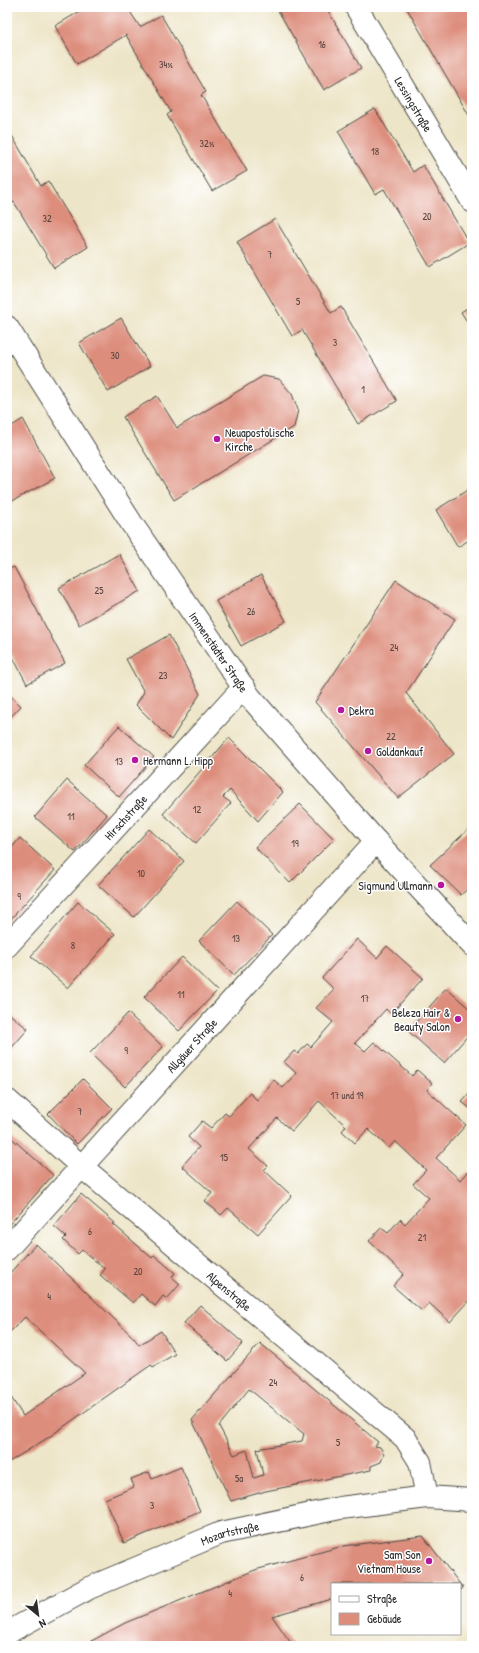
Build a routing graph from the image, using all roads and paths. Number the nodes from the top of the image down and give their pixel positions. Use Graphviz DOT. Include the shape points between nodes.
graph roads {
  1 [pos="356,7"];
  2 [pos="472,201"];
  3 [pos="7,327"];
  4 [pos="244,687"];
  5 [pos="376,841"];
  6 [pos="472,945"];
  7 [pos="7,946"];
  8 [pos="7,1100"];
  9 [pos="82,1166"];
  10 [pos="7,1249"];
  11 [pos="427,1497"];
  12 [pos="472,1500"];
  13 [pos="7,1633"];
  1 -- 2 [label="street, Lessingstraße"];
  3 -- 4 [label="street, Immenstädter Straße" via="132,524"];
  4 -- 5 [label="street, Immenstädter Straße"];
  4 -- 7 [label="street, Hirschstraße"];
  5 -- 6 [label="street, Immenstädter Straße"];
  5 -- 9 [label="street, Allgäuer Straße"];
  8 -- 9 [label="street, Alpenstraße"];
  9 -- 10 [label="street, Allgäuer Straße"];
  9 -- 11 [label="street, Alpenstraße" via="405,1438 420,1462"];
  11 -- 12 [label="street, Mozartstraße"];
  11 -- 13 [label="street, Mozartstraße" via="340,1508 221,1533 89,1588"];
}
